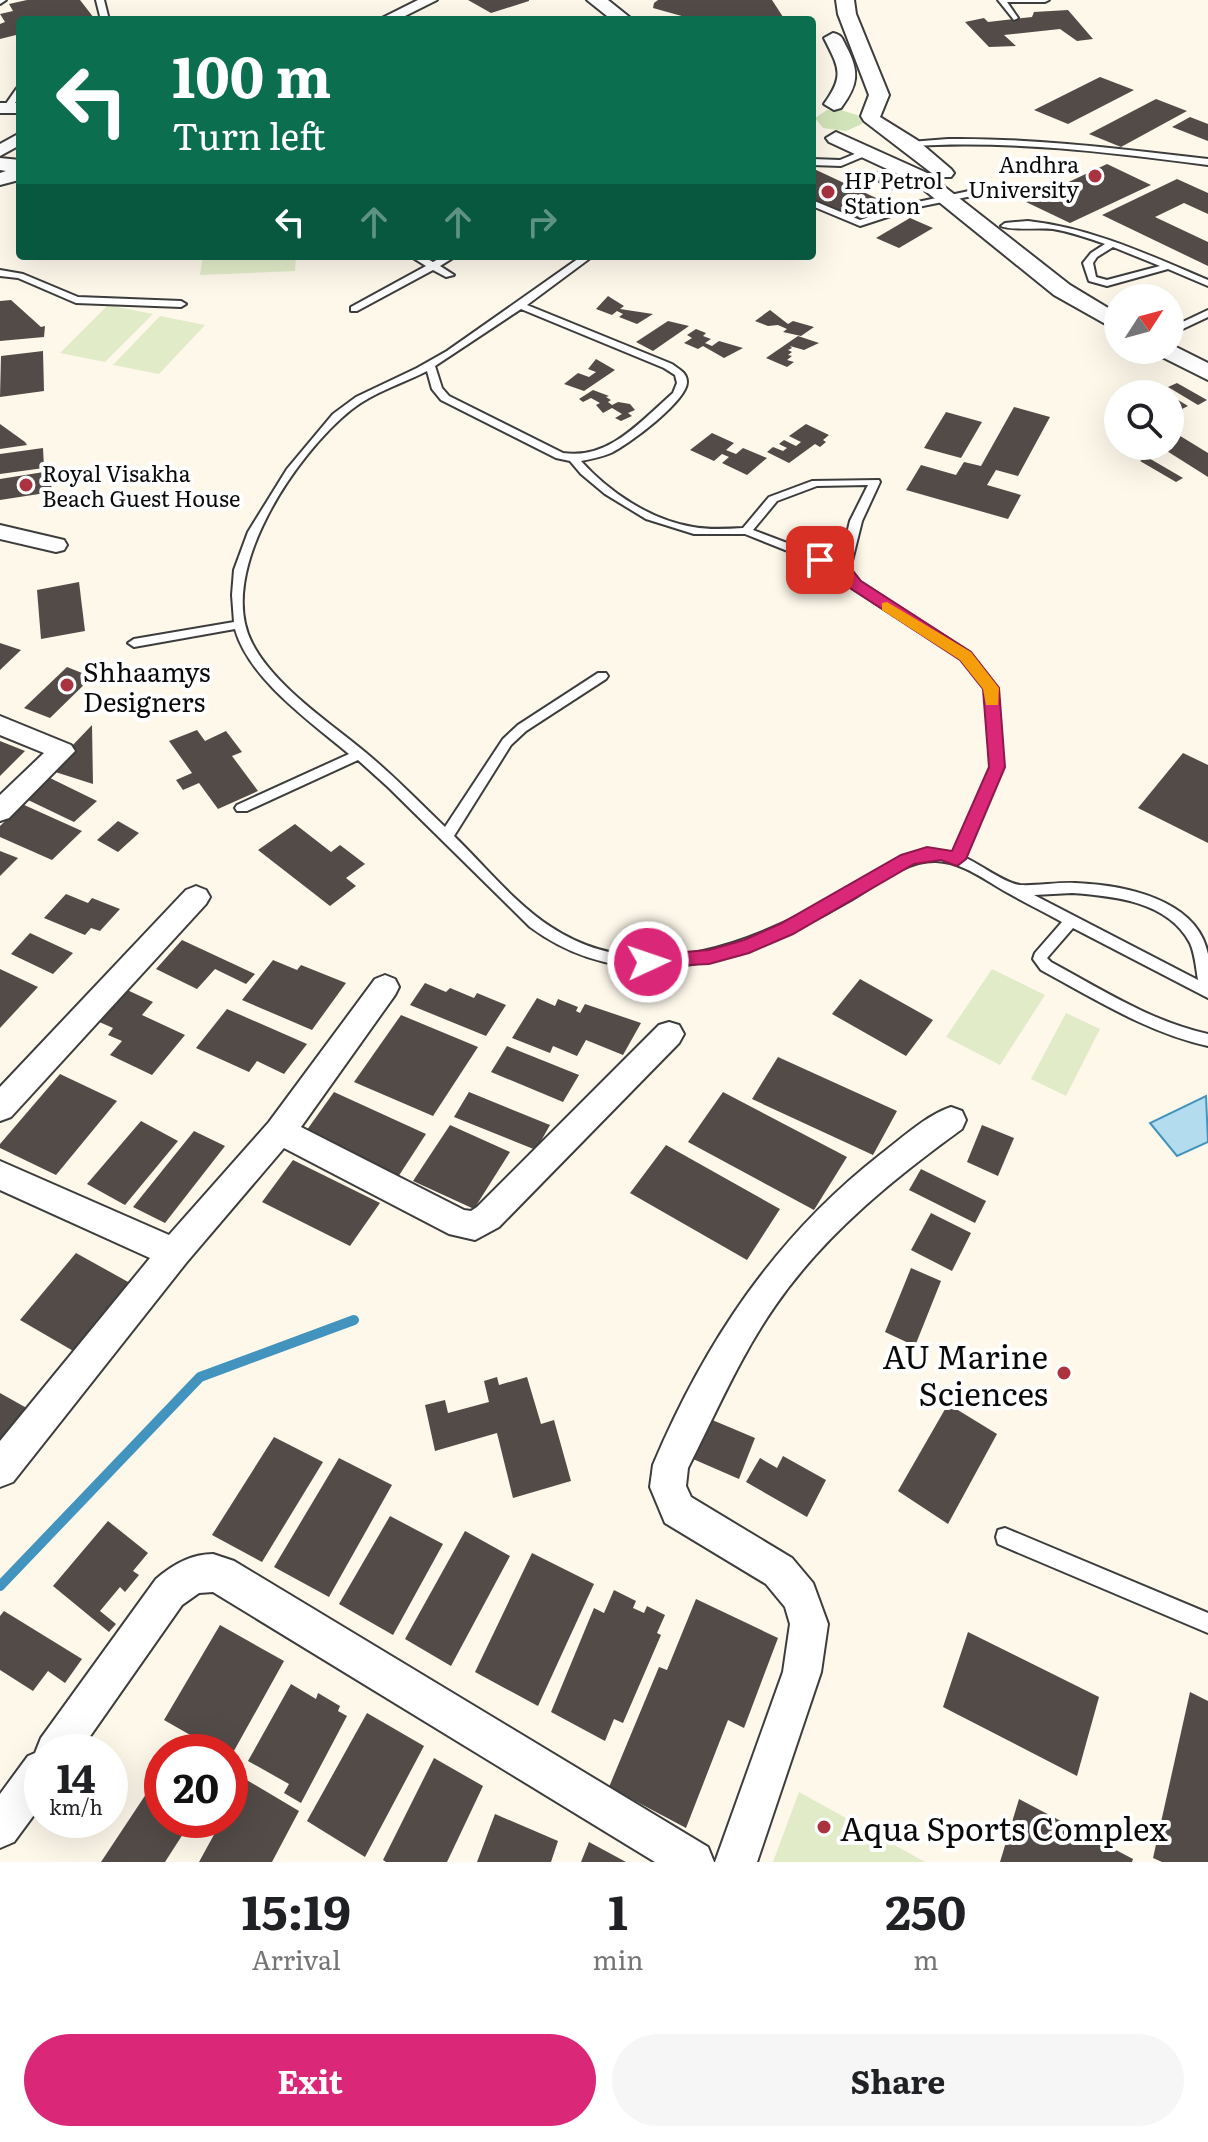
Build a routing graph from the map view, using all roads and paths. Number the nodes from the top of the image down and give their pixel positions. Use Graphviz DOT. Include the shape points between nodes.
graph roads {
  1 [pos="430,0"];
  2 [pos="845,0"];
  3 [pos="1005,0"];
  4 [pos="1045,0"];
  5 [pos="603,1"];
  6 [pos="394,16"];
  7 [pos="620,16"];
  8 [pos="1014,18"];
  9 [pos="826,25"];
  10 [pos="822,103"];
  11 [pos="872,118"];
  12 [pos="816,134"];
  13 [pos="836,138"];
  14 [pos="910,144"];
  15 [pos="869,151"];
  16 [pos="816,162"];
  17 [pos="1208,162"];
  18 [pos="959,196"];
  19 [pos="816,205"];
  20 [pos="1005,226"];
  21 [pos="1111,244"];
  22 [pos="421,260"];
  23 [pos="443,260"];
  24 [pos="582,260"];
  25 [pos="430,266"];
  26 [pos="1167,267"];
  27 [pos="0,273"];
  28 [pos="449,275"];
  29 [pos="1085,281"];
  30 [pos="1208,283"];
  31 [pos="1104,296"];
  32 [pos="181,304"];
  33 [pos="519,305"];
  34 [pos="354,309"];
  35 [pos="1208,313"];
  36 [pos="1104,316"];
  37 [pos="1184,326"];
  38 [pos="1208,326"];
  39 [pos="1184,329"];
  40 [pos="1184,336"];
  41 [pos="1208,357"];
  42 [pos="1184,360"];
  43 [pos="430,365"];
  44 [pos="1208,373"];
  45 [pos="575,461"];
  46 [pos="746,531"];
  47 [pos="0,532"];
  48 [pos="56,545"];
  49 [pos="844,569"];
  50 [pos="238,625"];
  51 [pos="134,643"];
  52 [pos="602,676"];
  53 [pos="0,725"];
  54 [pos="360,754"];
  55 [pos="242,808"];
  56 [pos="0,811"];
  57 [pos="446,837"];
  58 [pos="957,859"];
  59 [pos="1014,890"];
  60 [pos="196,897"];
  61 [pos="1071,921"];
  62 [pos="385,987"];
  63 [pos="1208,992"];
  64 [pos="669,1034"];
  65 [pos="1208,1040"];
  66 [pos="0,1108"];
  67 [pos="951,1120"];
  68 [pos="280,1131"];
  69 [pos="0,1175"];
  70 [pos="174,1253"];
  71 [pos="0,1469"];
  72 [pos="1005,1537"];
  73 [pos="1208,1623"];
  74 [pos="68,1734"];
  75 [pos="24,1795"];
  76 [pos="0,1828"];
  77 [pos="693,1862"];
  78 [pos="736,1862"];
  1 -- 6 [label="street"];
  2 -- 11 [label="street" via="879,95"];
  3 -- 4 [label="lane"];
  3 -- 8 [label="lane"];
  5 -- 7 [label="street"];
  9 -- 10 [label="street" via="850,72 849,86"];
  10 -- 11 [label="street" via="856,107"];
  11 -- 13 [label="street" via="872,129"];
  11 -- 14 [label="street"];
  12 -- 13 [label="street"];
  13 -- 15 [label="street"];
  14 -- 17 [label="lane" via="1029,141"];
  14 -- 18 [label="street"];
  15 -- 16 [label="lane" via="841,163"];
  15 -- 18 [label="street"];
  18 -- 19 [label="lane" via="860,223"];
  18 -- 20 [label="street"];
  18 -- 36 [label="street" via="1062,290"];
  20 -- 21 [label="lane" via="1027,221 1090,234"];
  20 -- 29 [label="street"];
  21 -- 26 [label="lane"];
  21 -- 29 [label="lane" via="1088,263"];
  22 -- 25 [label="lane"];
  23 -- 25 [label="lane"];
  24 -- 33 [label="lane"];
  25 -- 28 [label="lane"];
  25 -- 34 [label="lane"];
  26 -- 29 [label="lane" via="1107,283"];
  26 -- 30 [label="lane"];
  27 -- 32 [label="lane" via="76,300"];
  29 -- 31 [label="street"];
  33 -- 43 [label="lane"];
  33 -- 45 [label="lane" via="680,374 678,394 605,454"];
  35 -- 37 [label="lane"];
  38 -- 39 [label="lane"];
  40 -- 41 [label="street"];
  42 -- 44 [label="street"];
  43 -- 45 [label="lane" via="445,398"];
  43 -- 50 [label="lane" via="353,403 312,441 245,549"];
  45 -- 46 [label="lane" via="615,496 678,528"];
  46 -- 49 [label="lane"];
  46 -- 49 [label="lane" via="773,499 816,483 875,482 856,521"];
  47 -- 48 [label="street"];
  49 -- 58 [label="lane" via="856,585 966,656 991,688 997,767"];
  50 -- 51 [label="lane"];
  50 -- 54 [label="lane" via="261,665"];
  52 -- 57 [label="lane" via="507,742"];
  53 -- 56 [label="street" via="62,751"];
  54 -- 55 [label="lane"];
  54 -- 57 [label="lane"];
  57 -- 58 [label="lane" via="534,923 562,941 629,961 667,963 749,946 908,860 927,854"];
  58 -- 59 [label="lane"];
  59 -- 61 [label="lane"];
  59 -- 63 [label="lane" via="1110,890 1169,913 1196,941"];
  60 -- 66 [label="street"];
  61 -- 63 [label="lane"];
  61 -- 65 [label="lane" via="1042,953 1046,966 1166,1026"];
  62 -- 68 [label="street"];
  64 -- 68 [label="street" via="475,1226 460,1224"];
  67 -- 78 [label="street" via="887,1165 778,1274 671,1465 668,1487 678,1510 779,1571 800,1596 809,1624 802,1672"];
  68 -- 70 [label="street"];
  69 -- 70 [label="street"];
  70 -- 71 [label="street"];
  72 -- 73 [label="lane"];
  74 -- 77 [label="street" via="169,1592 202,1571 221,1574"];
  75 -- 76 [label="street"];
}
